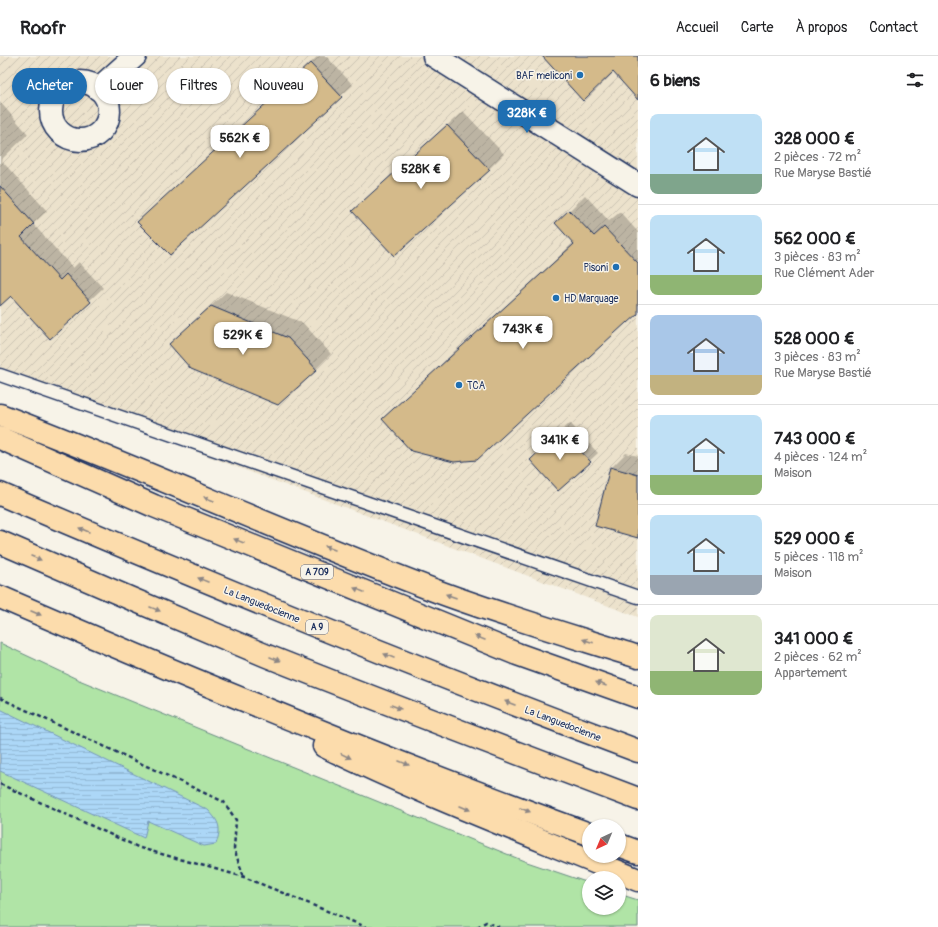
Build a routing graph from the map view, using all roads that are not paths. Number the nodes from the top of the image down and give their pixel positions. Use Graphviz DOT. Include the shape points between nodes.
graph roads {
  1 [pos="135,56"];
  2 [pos="434,56"];
  3 [pos="122,68"];
  4 [pos="638,185"];
  5 [pos="0,375"];
  6 [pos="0,415"];
  7 [pos="0,438"];
  8 [pos="0,494"];
  9 [pos="0,542"];
  10 [pos="0,597"];
  11 [pos="638,597"];
  12 [pos="638,657"];
  13 [pos="172,671"];
  14 [pos="638,697"];
  15 [pos="638,751"];
  16 [pos="638,799"];
  17 [pos="582,831"];
  18 [pos="626,848"];
  19 [pos="638,852"];
  20 [pos="638,880"];
  1 -- 3 [label="street"];
  2 -- 4 [label="street"];
  5 -- 11 [label="lane"];
  12 -- 6 [label="highway, one-way" via="433,589"];
  14 -- 7 [label="highway, A 709, one-way" via="517,654 154,506"];
  15 -- 8 [label="highway, La Languedocienne / A 9, one-way" via="306,623"];
  9 -- 16 [label="highway, one-way" via="267,656"];
  10 -- 13 [label="highway, one-way"];
  13 -- 17 [label="highway, one-way" via="463,787"];
  13 -- 20 [label="highway, one-way" via="360,763"];
  18 -- 19 [label="highway"];
}
